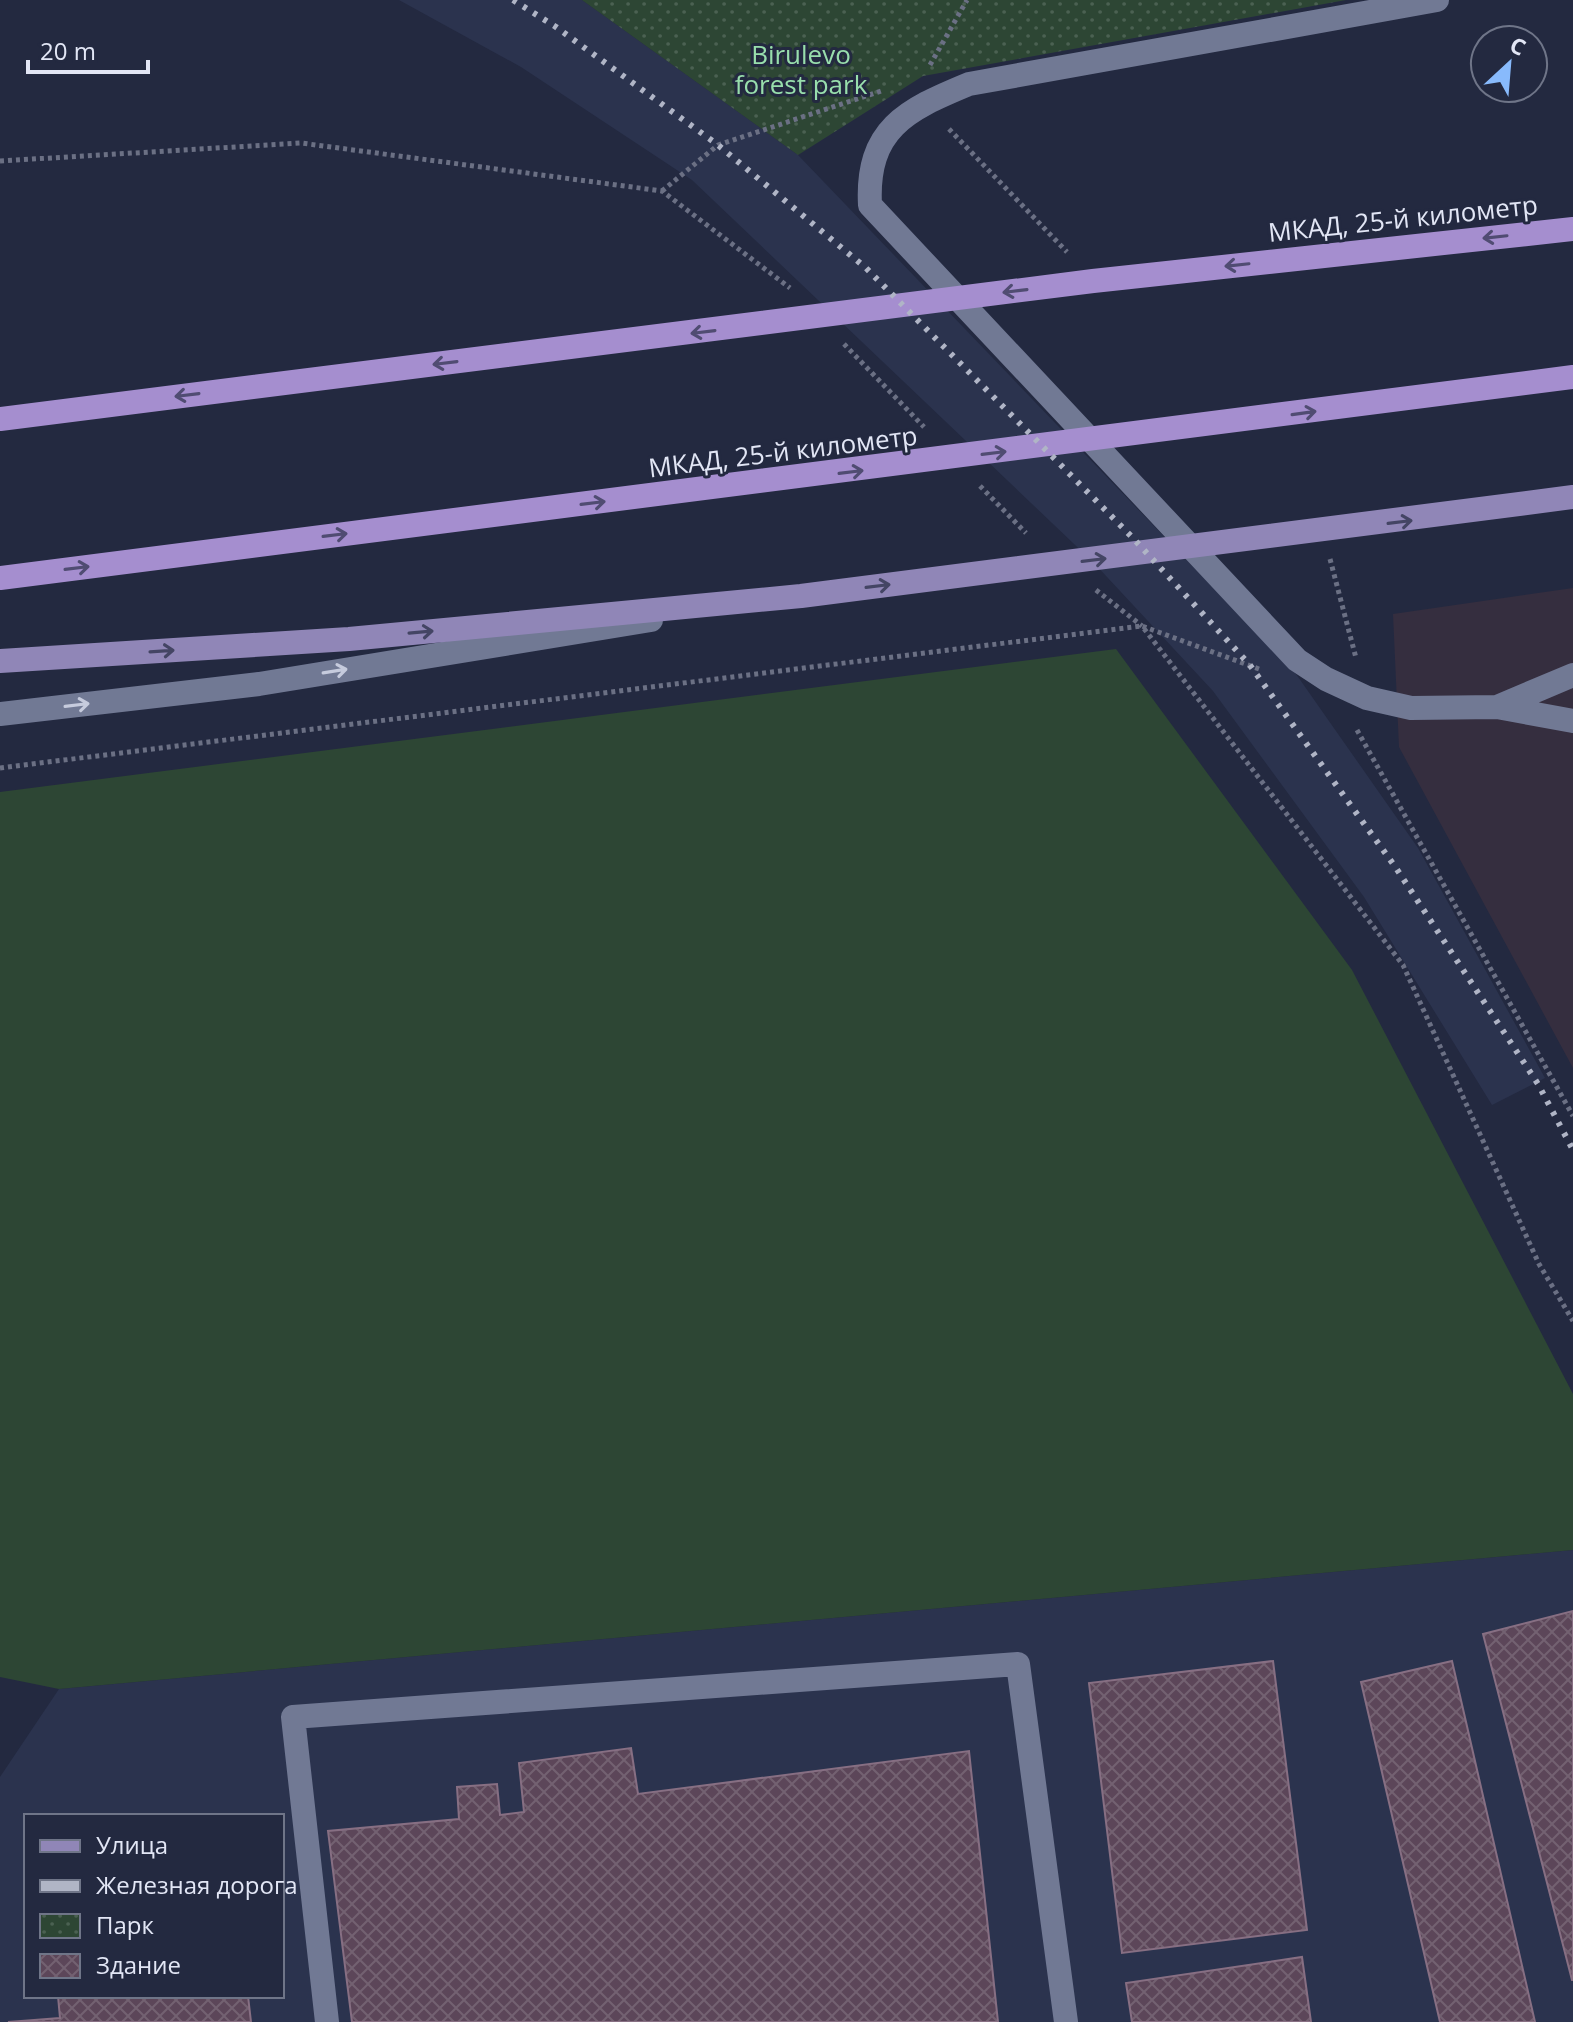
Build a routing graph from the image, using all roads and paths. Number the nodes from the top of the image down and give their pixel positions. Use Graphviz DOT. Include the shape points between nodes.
graph roads {
  1 [pos="967,0"];
  2 [pos="1437,0"];
  3 [pos="894,86"];
  4 [pos="922,103"];
  5 [pos="966,144"];
  6 [pos="0,161"];
  7 [pos="662,191"];
  8 [pos="1573,229"];
  9 [pos="1093,281"];
  10 [pos="791,289"];
  11 [pos="835,335"];
  12 [pos="1573,377"];
  13 [pos="0,419"];
  14 [pos="933,436"];
  15 [pos="977,482"];
  16 [pos="1573,497"];
  17 [pos="1323,531"];
  18 [pos="1031,538"];
  19 [pos="0,578"];
  20 [pos="1092,588"];
  21 [pos="801,596"];
  22 [pos="1142,626"];
  23 [pos="1348,630"];
  24 [pos="0,661"];
  25 [pos="1262,671"];
  26 [pos="1573,675"];
  27 [pos="1367,698"];
  28 [pos="1497,707"];
  29 [pos="0,714"];
  30 [pos="1573,721"];
  31 [pos="0,768"];
  32 [pos="1573,1116"];
  33 [pos="1573,1321"];
  34 [pos="327,2022"];
  35 [pos="1066,2022"];
  1 -- 4 [label="path" via="923,76"];
  2 -- 4 [label="street" via="969,84"];
  3 -- 7 [label="path" via="718,145"];
  4 -- 27 [label="street" via="881,143 868,173 870,205 1297,660"];
  5 -- 9 [label="path"];
  6 -- 7 [label="path" via="301,143"];
  7 -- 10 [label="path"];
  8 -- 9 [label="highway, МКАД, 25-й километр, one-way"];
  9 -- 13 [label="highway, МКАД, 25-й километр, one-way"];
  11 -- 14 [label="path"];
  19 -- 12 [label="highway, МКАД, 25-й километр, one-way"];
  15 -- 18 [label="path"];
  17 -- 16 [label="main road, one-way"];
  21 -- 17 [label="main road, one-way"];
  17 -- 23 [label="path"];
  20 -- 22 [label="path"];
  24 -- 21 [label="main road, one-way" via="349,639"];
  29 -- 21 [label="street, one-way" via="259,684"];
  22 -- 25 [label="path"];
  22 -- 31 [label="path"];
  22 -- 33 [label="path" via="1403,965 1539,1264"];
  26 -- 28 [label="street"];
  27 -- 28 [label="street" via="1411,708"];
  27 -- 32 [label="path" via="1353,724"];
  28 -- 30 [label="street"];
  34 -- 35 [label="street" via="293,1717 1018,1664"];
}
